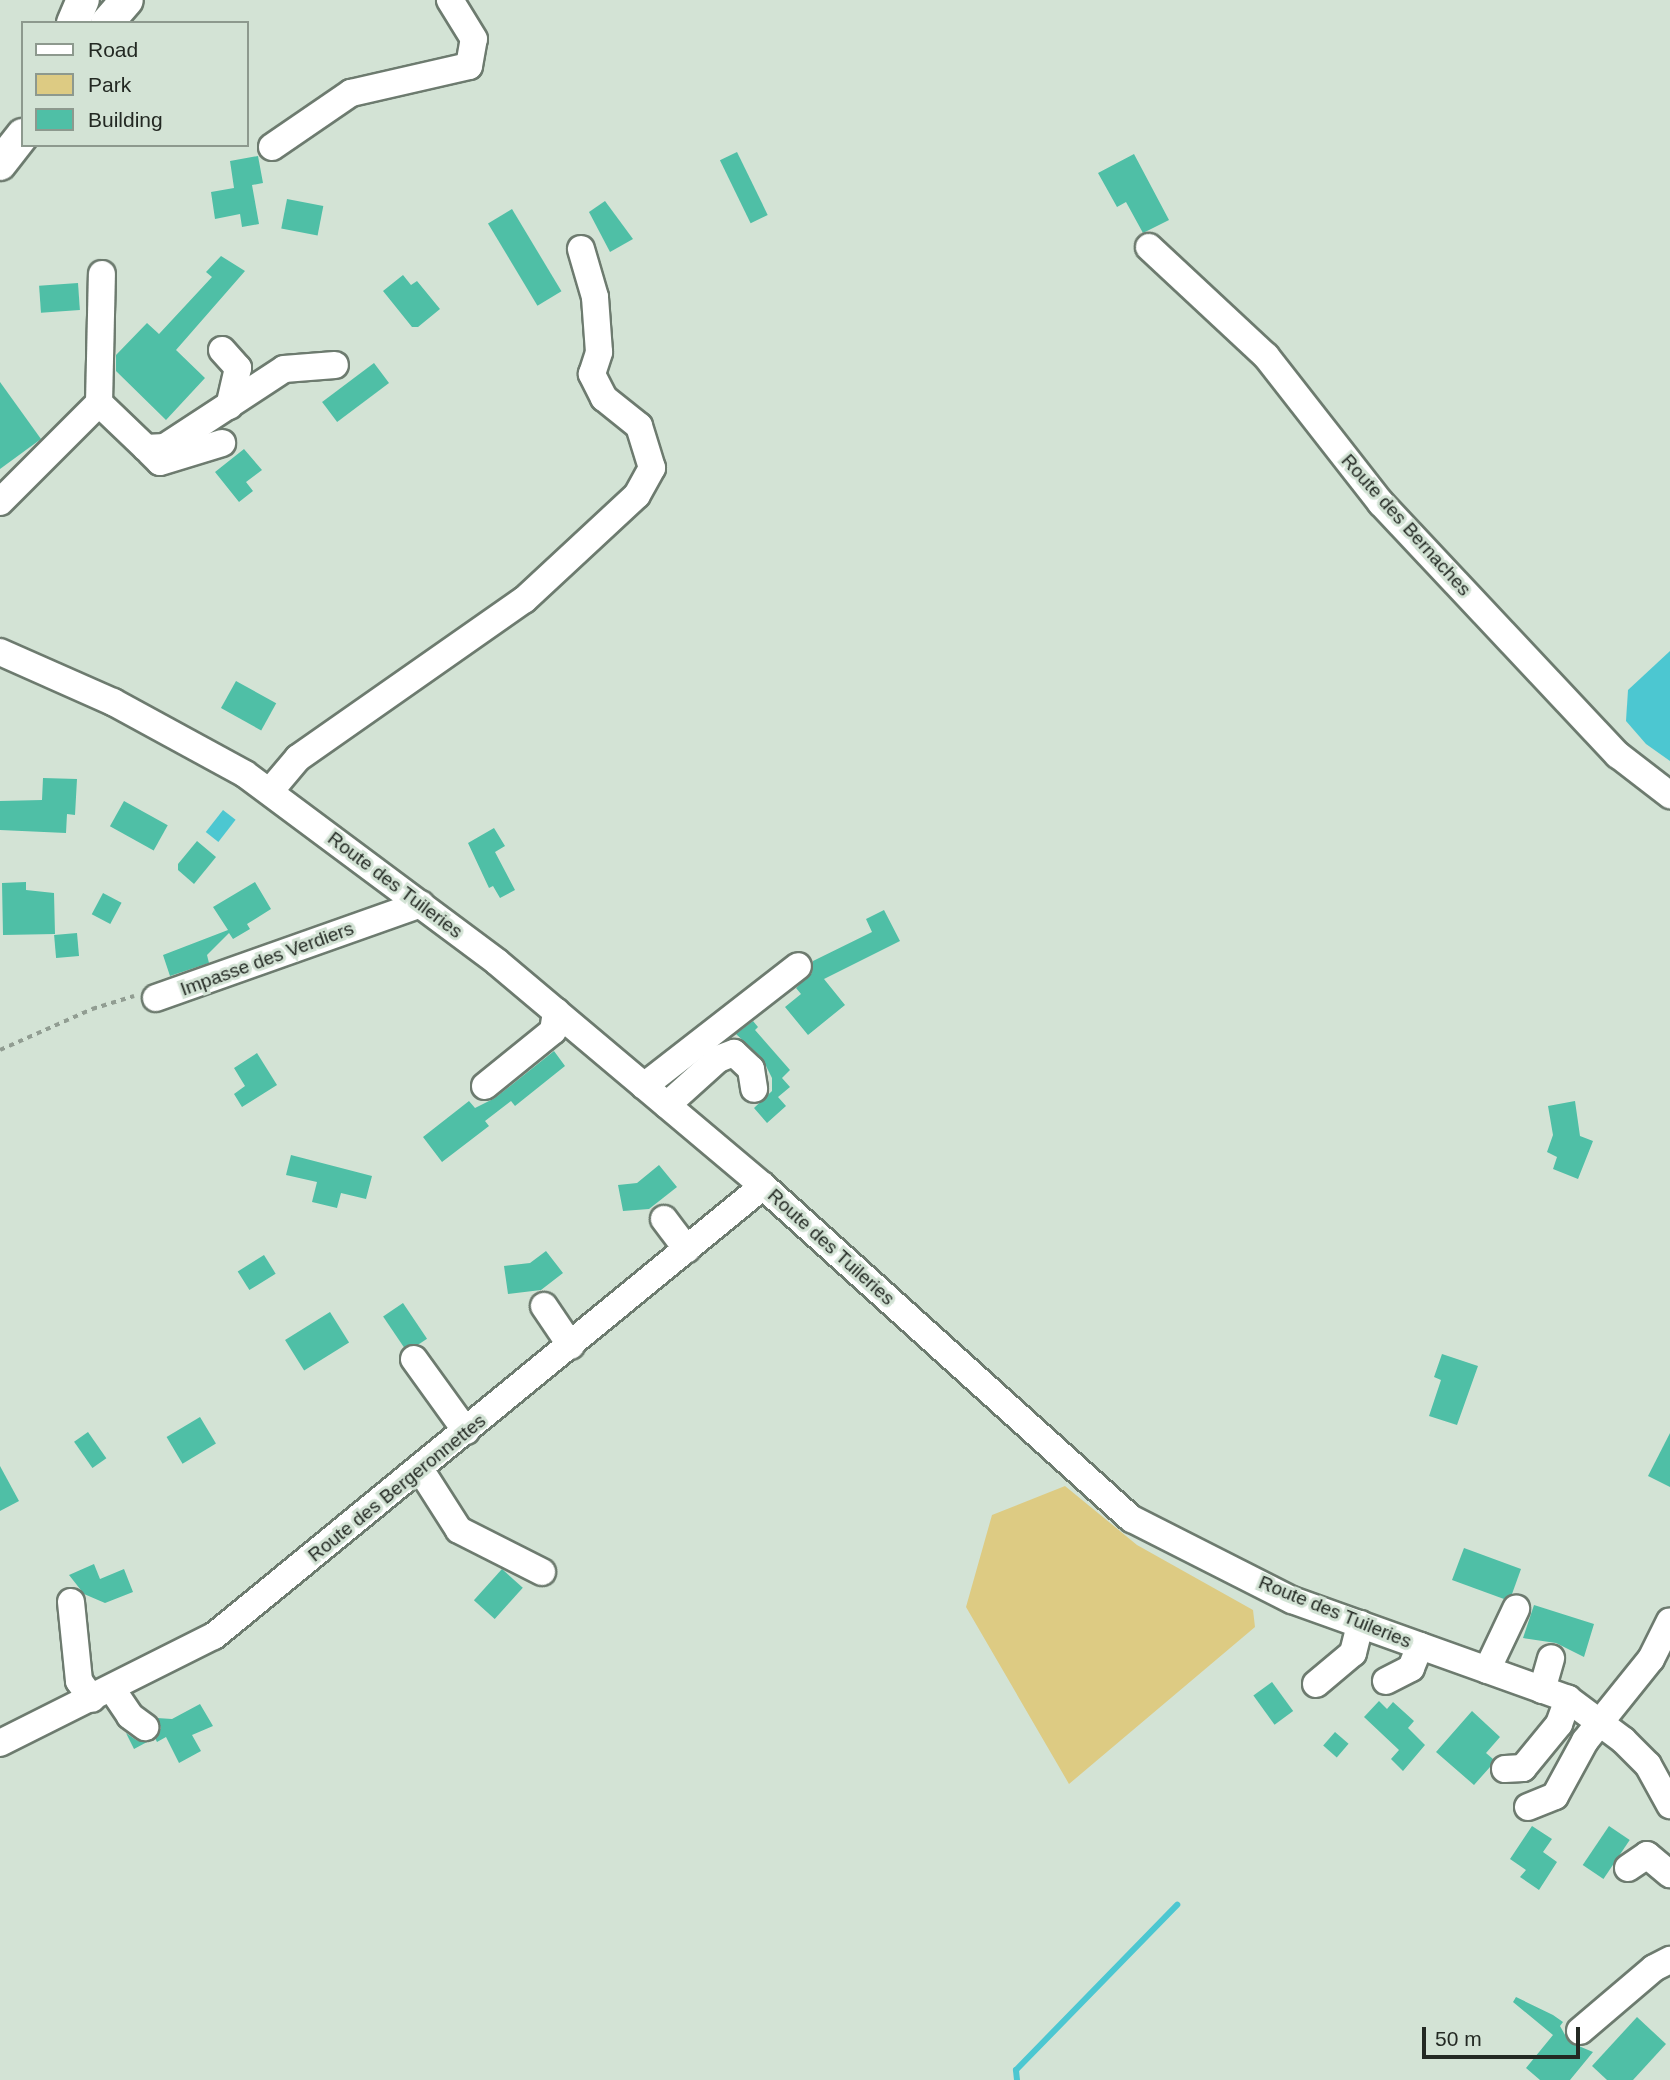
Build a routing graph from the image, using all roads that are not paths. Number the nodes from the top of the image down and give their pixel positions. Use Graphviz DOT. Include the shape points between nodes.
graph roads {
  1 [pos="83,0"];
  2 [pos="127,0"];
  3 [pos="450,0"];
  4 [pos="74,21"];
  5 [pos="109,21"];
  6 [pos="272,147"];
  7 [pos="1150,247"];
  8 [pos="582,249"];
  9 [pos="102,274"];
  10 [pos="222,350"];
  11 [pos="335,365"];
  12 [pos="99,404"];
  13 [pos="229,405"];
  14 [pos="222,443"];
  15 [pos="146,448"];
  16 [pos="0,502"];
  17 [pos="0,652"];
  18 [pos="271,790"];
  19 [pos="1670,795"];
  20 [pos="421,904"];
  21 [pos="798,966"];
  22 [pos="156,998"];
  23 [pos="556,1011"];
  24 [pos="485,1086"];
  25 [pos="644,1086"];
  26 [pos="754,1088"];
  27 [pos="667,1105"];
  28 [pos="763,1186"];
  29 [pos="664,1219"];
  30 [pos="687,1250"];
  31 [pos="544,1306"];
  32 [pos="571,1346"];
  33 [pos="414,1359"];
  34 [pos="466,1431"];
  35 [pos="420,1469"];
  36 [pos="542,1572"];
  37 [pos="71,1602"];
  38 [pos="1516,1609"];
  39 [pos="1670,1622"];
  40 [pos="1360,1624"];
  41 [pos="1420,1646"];
  42 [pos="1551,1658"];
  43 [pos="1661,1665"];
  44 [pos="1487,1670"];
  45 [pos="1386,1681"];
  46 [pos="1316,1684"];
  47 [pos="1542,1690"];
  48 [pos="102,1694"];
  49 [pos="1568,1699"];
  50 [pos="1600,1718"];
  51 [pos="145,1727"];
  52 [pos="3,1735"];
  53 [pos="1505,1769"];
  54 [pos="1670,1805"];
  55 [pos="1528,1807"];
  56 [pos="1628,1868"];
  57 [pos="1670,1874"];
  58 [pos="1670,1960"];
  59 [pos="1580,2031"];
  1 -- 4 [label="main road"];
  2 -- 5 [label="main road"];
  3 -- 6 [label="street" via="474,38 469,66 351,93"];
  7 -- 19 [label="street, Route des Bernaches" via="1266,356 1381,503 1618,755"];
  8 -- 18 [label="street" via="595,297 599,352 592,374 604,398 639,426 652,468 637,495 524,600 298,758"];
  9 -- 12 [label="street"];
  10 -- 13 [label="street" via="238,368"];
  11 -- 13 [label="street" via="285,369"];
  12 -- 15 [label="street"];
  12 -- 16 [label="street"];
  13 -- 15 [label="street" via="165,447"];
  14 -- 15 [label="street" via="160,463"];
  17 -- 18 [label="street, Route des Tuileries" via="113,702"];
  18 -- 20 [label="street, Route des Tuileries"];
  20 -- 22 [label="street, Impasse des Verdiers"];
  20 -- 23 [label="street, Route des Tuileries"];
  21 -- 25 [label="street"];
  23 -- 24 [label="street" via="553,1031"];
  23 -- 25 [label="street, Route des Tuileries"];
  25 -- 27 [label="street, Route des Tuileries"];
  26 -- 27 [label="street" via="751,1069 734,1053 718,1059"];
  27 -- 28 [label="street, Route des Tuileries"];
  28 -- 30 [label="street, Route des Bergeronnettes"];
  28 -- 40 [label="street, Route des Tuileries" via="1132,1519 1292,1600"];
  29 -- 30 [label="street"];
  30 -- 32 [label="street, Route des Bergeronnettes"];
  31 -- 32 [label="street"];
  32 -- 34 [label="street, Route des Bergeronnettes"];
  33 -- 34 [label="street"];
  34 -- 35 [label="street, Route des Bergeronnettes"];
  35 -- 36 [label="street" via="459,1530"];
  35 -- 48 [label="street, Route des Bergeronnettes" via="214,1636"];
  37 -- 48 [label="street" via="79,1681"];
  38 -- 44 [label="street"];
  39 -- 43 [label="street"];
  40 -- 41 [label="street, Route des Tuileries"];
  40 -- 46 [label="street" via="1353,1653"];
  41 -- 44 [label="street, Route des Tuileries"];
  41 -- 45 [label="street" via="1411,1668"];
  42 -- 47 [label="street"];
  43 -- 50 [label="street"];
  44 -- 47 [label="street, Route des Tuileries"];
  47 -- 49 [label="street, Route des Tuileries"];
  48 -- 51 [label="street"];
  48 -- 52 [label="street, Route des Bergeronnettes"];
  49 -- 50 [label="street, Route des Tuileries"];
  49 -- 53 [label="street" via="1559,1724 1523,1768"];
  50 -- 54 [label="street, Route des Tuileries" via="1647,1765"];
  50 -- 55 [label="street" via="1555,1796"];
  56 -- 57 [label="street" via="1647,1855"];
  58 -- 59 [label="street" via="1654,1968"];
}
